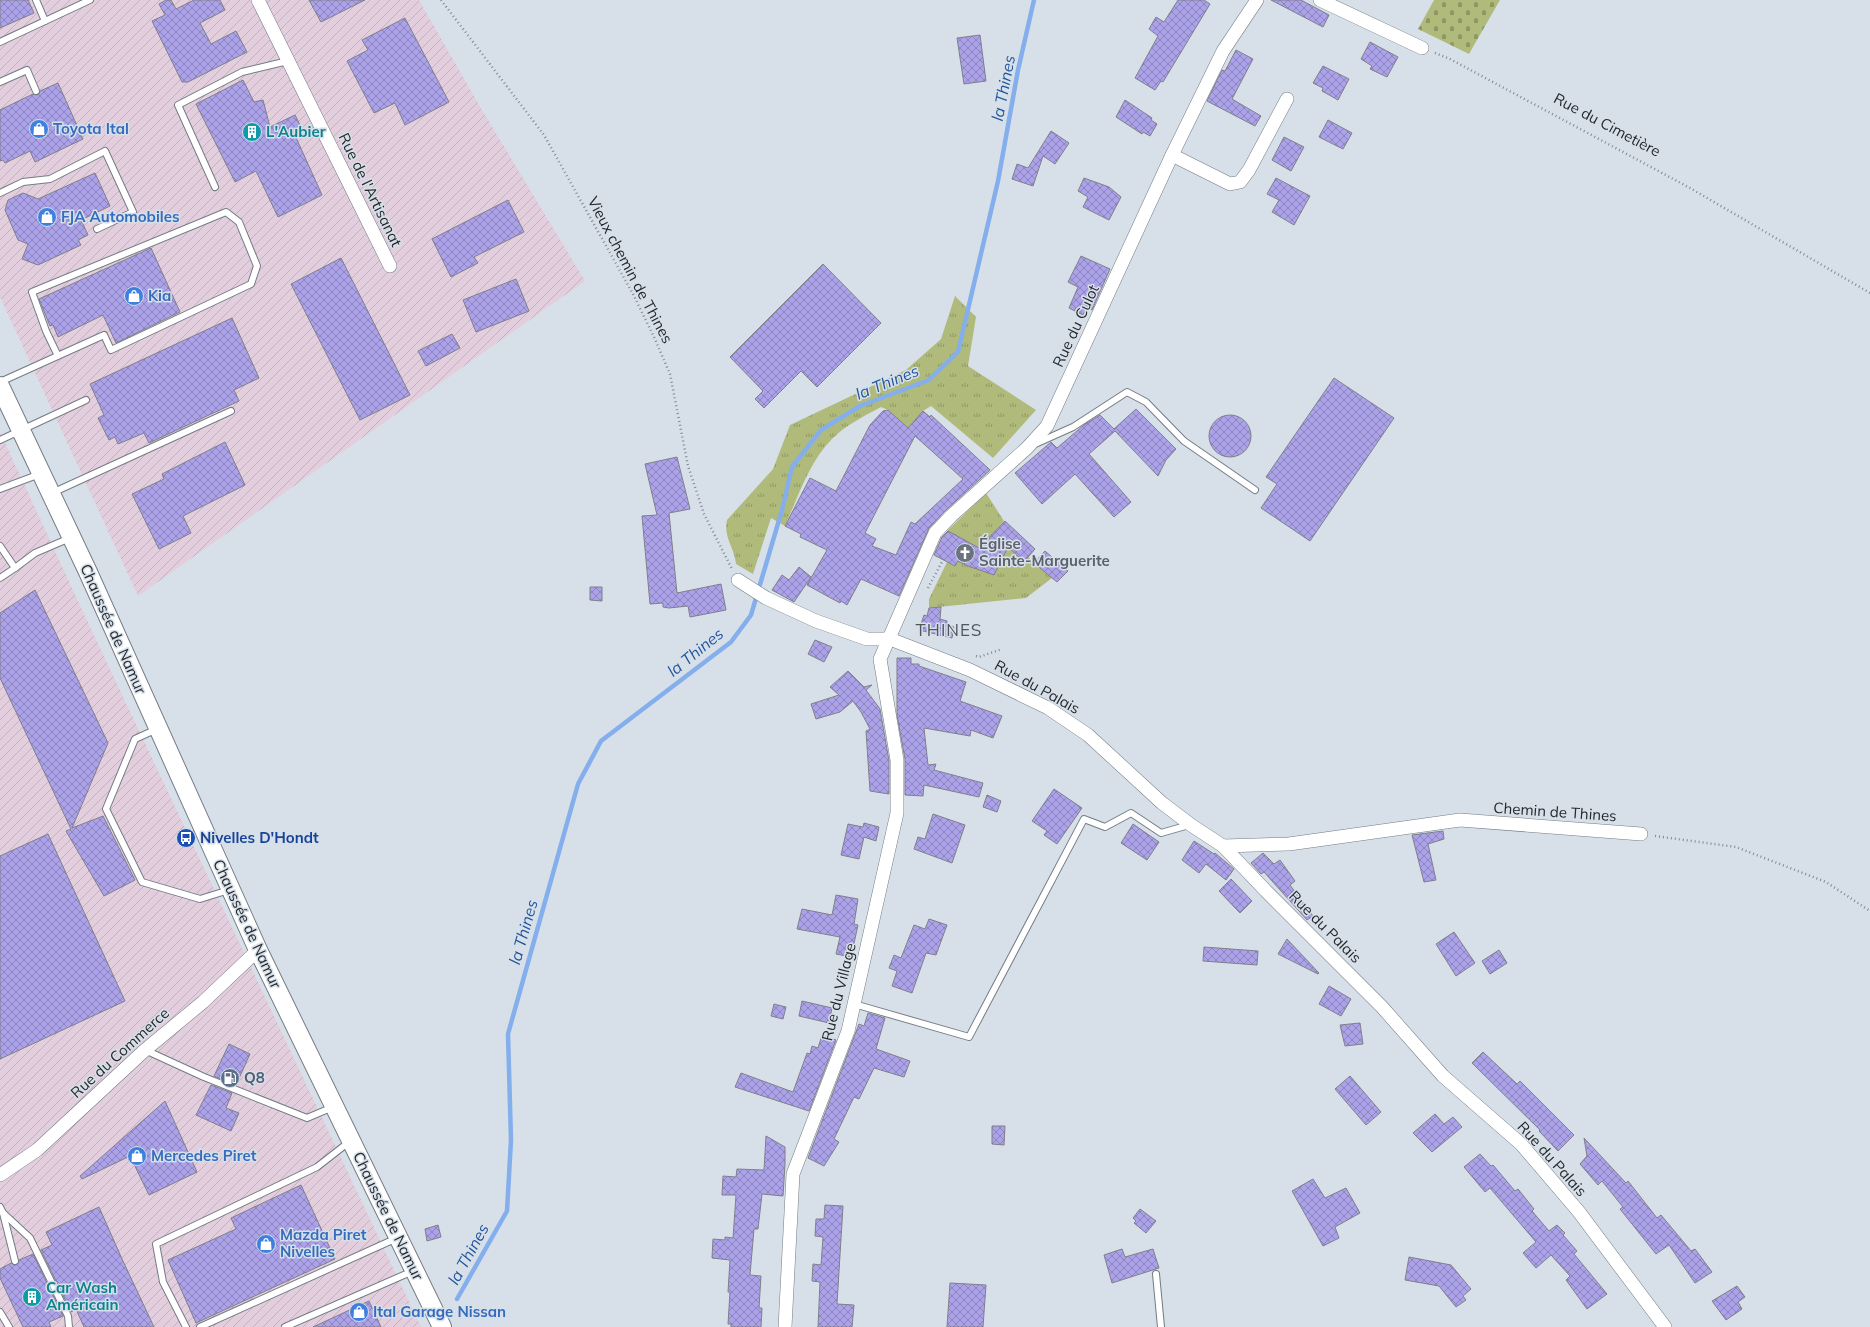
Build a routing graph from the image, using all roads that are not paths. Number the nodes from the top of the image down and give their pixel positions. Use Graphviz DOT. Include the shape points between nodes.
graph roads {
  1 [pos="36,0"];
  2 [pos="90,0"];
  3 [pos="258,0"];
  4 [pos="1257,0"];
  5 [pos="1320,0"];
  6 [pos="45,21"];
  7 [pos="0,42"];
  8 [pos="1422,48"];
  9 [pos="288,60"];
  10 [pos="0,82"];
  11 [pos="36,91"];
  12 [pos="1287,99"];
  13 [pos="1172,155"];
  14 [pos="215,187"];
  15 [pos="0,193"];
  16 [pos="97,229"];
  17 [pos="390,266"];
  18 [pos="58,356"];
  19 [pos="0,382"];
  20 [pos="0,386"];
  21 [pos="86,400"];
  22 [pos="231,411"];
  23 [pos="20,430"];
  24 [pos="0,440"];
  25 [pos="1027,448"];
  26 [pos="41,474"];
  27 [pos="0,489"];
  28 [pos="1255,490"];
  29 [pos="51,494"];
  30 [pos="71,537"];
  31 [pos="0,546"];
  32 [pos="15,568"];
  33 [pos="0,578"];
  34 [pos="738,580"];
  35 [pos="866,639"];
  36 [pos="890,639"];
  37 [pos="880,659"];
  38 [pos="158,729"];
  39 [pos="1190,825"];
  40 [pos="1640,834"];
  41 [pos="1223,846"];
  42 [pos="231,890"];
  43 [pos="258,950"];
  44 [pos="854,1004"];
  45 [pos="145,1050"];
  46 [pos="334,1106"];
  47 [pos="351,1140"];
  48 [pos="0,1175"];
  49 [pos="1,1210"];
  50 [pos="399,1238"];
  51 [pos="16,1262"];
  52 [pos="415,1270"];
  53 [pos="1156,1274"];
  54 [pos="0,1312"];
  55 [pos="9,1327"];
  56 [pos="69,1327"];
  57 [pos="186,1327"];
  58 [pos="200,1327"];
  59 [pos="285,1327"];
  60 [pos="442,1327"];
  61 [pos="785,1327"];
  62 [pos="1161,1327"];
  63 [pos="1665,1327"];
  1 -- 6 [label="lane"];
  2 -- 6 [label="lane"];
  3 -- 9 [label="street, Rue de l'Artisanat"];
  4 -- 13 [label="street, Rue du Culot" via="1223,51"];
  5 -- 8 [label="street"];
  6 -- 7 [label="lane"];
  9 -- 14 [label="lane" via="242,72 178,106"];
  9 -- 17 [label="street, Rue de l'Artisanat"];
  10 -- 11 [label="lane" via="27,70"];
  12 -- 13 [label="street" via="1240,182 1230,184"];
  13 -- 25 [label="street, Rue du Culot" via="1047,426"];
  15 -- 16 [label="lane" via="22,182 50,179 105,151 133,212"];
  18 -- 18 [label="lane" via="104,335 111,350 251,284 257,266 239,222 226,212 32,292"];
  18 -- 19 [label="lane"];
  20 -- 23 [label="main road, Chaussée de Namur"];
  21 -- 23 [label="lane"];
  22 -- 29 [label="lane"];
  23 -- 24 [label="lane"];
  23 -- 26 [label="main road, Chaussée de Namur"];
  25 -- 28 [label="lane" via="1073,426 1127,392 1146,402 1184,441"];
  25 -- 36 [label="street, Rue du Culot" via="935,533"];
  26 -- 27 [label="lane"];
  26 -- 29 [label="main road, Chaussée de Namur"];
  29 -- 30 [label="main road, Chaussée de Namur"];
  30 -- 32 [label="lane" via="35,553"];
  30 -- 38 [label="main road, Chaussée de Namur"];
  31 -- 32 [label="lane"];
  32 -- 33 [label="lane"];
  34 -- 35 [label="street" via="766,598 816,621"];
  35 -- 36 [label="street"];
  35 -- 37 [label="street, Rue du Village"];
  36 -- 37 [label="street"];
  36 -- 39 [label="street, Rue du Palais" via="970,670 1048,708 1088,735 1162,803"];
  37 -- 44 [label="street, Rue du Village" via="897,760 896,813"];
  38 -- 42 [label="main road, Chaussée de Namur"];
  38 -- 42 [label="lane" via="135,739 106,809 142,882 200,899"];
  39 -- 41 [label="street, Rue du Palais"];
  39 -- 44 [label="lane" via="1161,833 1131,813 1105,827 1084,819 969,1037"];
  40 -- 41 [label="street, Chemin de Thines" via="1460,820 1289,844"];
  41 -- 63 [label="street, Rue du Palais" via="1382,1007 1443,1076 1521,1144 1579,1212"];
  42 -- 43 [label="main road, Chaussée de Namur"];
  43 -- 45 [label="street, Rue du Commerce" via="203,1002"];
  43 -- 46 [label="main road, Chaussée de Namur"];
  44 -- 61 [label="street, Rue du Village" via="848,1031 793,1174"];
  45 -- 46 [label="lane" via="204,1077 307,1118"];
  45 -- 48 [label="street, Rue du Commerce" via="37,1150"];
  46 -- 47 [label="main road, Chaussée de Namur"];
  47 -- 50 [label="main road, Chaussée de Namur"];
  47 -- 57 [label="lane" via="317,1167 156,1244 163,1282"];
  49 -- 51 [label="lane"];
  49 -- 56 [label="lane" via="30,1238 68,1316"];
  50 -- 52 [label="main road, Chaussée de Namur"];
  50 -- 58 [label="lane"];
  52 -- 59 [label="lane"];
  52 -- 60 [label="main road, Chaussée de Namur"];
  53 -- 62 [label="lane"];
  54 -- 55 [label="lane"];
}
